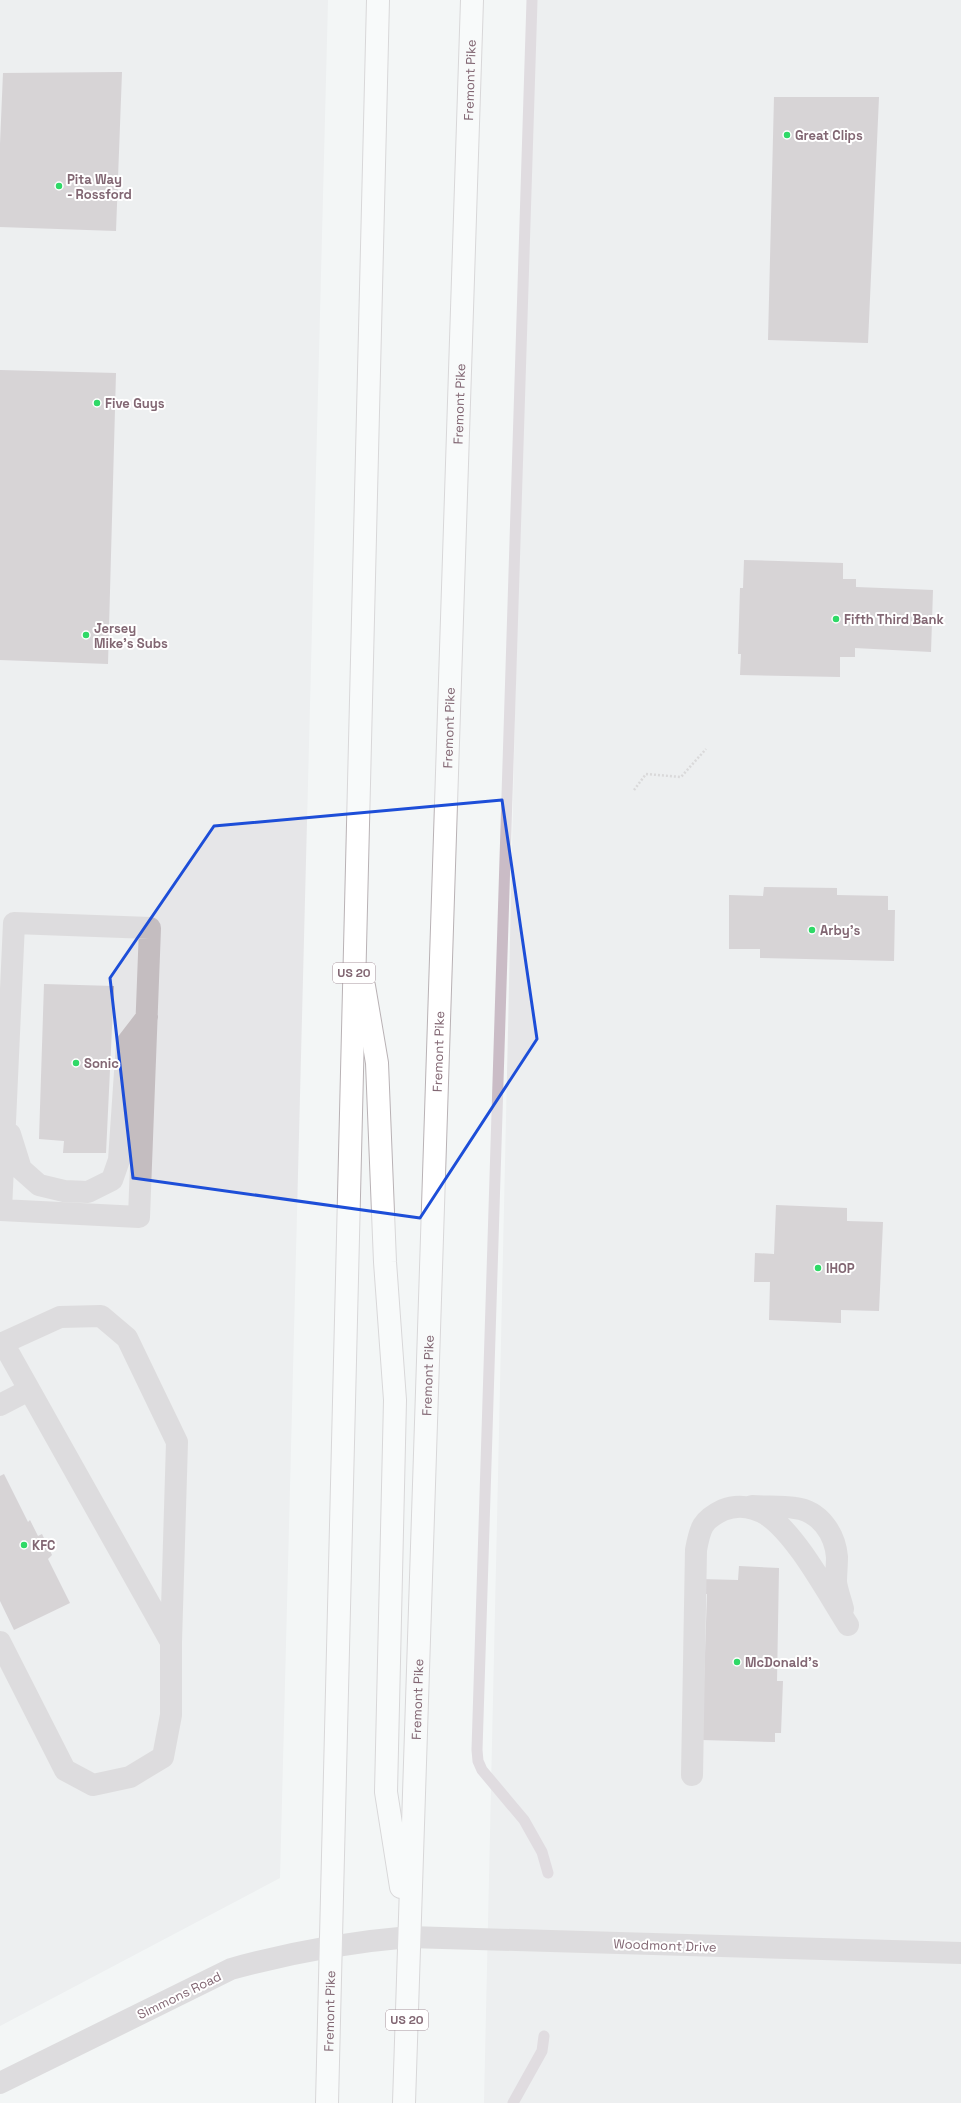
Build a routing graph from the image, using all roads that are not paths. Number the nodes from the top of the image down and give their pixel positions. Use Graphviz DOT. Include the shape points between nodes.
graph roads {
  1 [pos="378,0"];
  2 [pos="472,0"];
  3 [pos="355,939"];
  4 [pos="147,1018"];
  5 [pos="5,1111"];
  6 [pos="1,1343"];
  7 [pos="29,1390"];
  8 [pos="0,1405"];
  9 [pos="748,1506"];
  10 [pos="0,1642"];
  11 [pos="171,1642"];
  12 [pos="692,1775"];
  13 [pos="409,1937"];
  14 [pos="370,1940"];
  15 [pos="331,1946"];
  16 [pos="961,1954"];
  17 [pos="0,2083"];
  18 [pos="327,2103"];
  19 [pos="404,2103"];
  1 -- 3 [label="highway, Fremont Pike / US 20"];
  2 -- 13 [label="highway, Fremont Pike / US 20"];
  3 -- 13 [label="highway" via="377,1062 385,1262 395,1400 386,1792"];
  3 -- 15 [label="highway, Fremont Pike / US 20"];
  4 -- 5 [label="street" via="126,1043 119,1160 112,1180 88,1192 64,1191 39,1185 22,1169 12,1144"];
  4 -- 5 [label="street" via="150,928 14,923"];
  4 -- 5 [label="street" via="139,1217 1,1210"];
  6 -- 7 [label="street"];
  6 -- 11 [label="street" via="60,1317 101,1316 127,1338 177,1442"];
  7 -- 8 [label="street"];
  7 -- 11 [label="street"];
  9 -- 9 [label="street" via="766,1515 781,1527 848,1625 836,1584 837,1557 834,1542 822,1520 812,1513 796,1508"];
  9 -- 12 [label="street" via="728,1508 711,1516 700,1528 696,1550"];
  10 -- 11 [label="street" via="65,1770 93,1785 130,1777 163,1757 171,1715"];
  13 -- 14 [label="street, Woodmont Drive"];
  13 -- 16 [label="street, Woodmont Drive"];
  13 -- 19 [label="highway, Fremont Pike / US 20"];
  14 -- 15 [label="street, Simmons Road"];
  15 -- 17 [label="street, Simmons Road" via="231,1969"];
  15 -- 18 [label="highway, Fremont Pike / US 20"];
}
